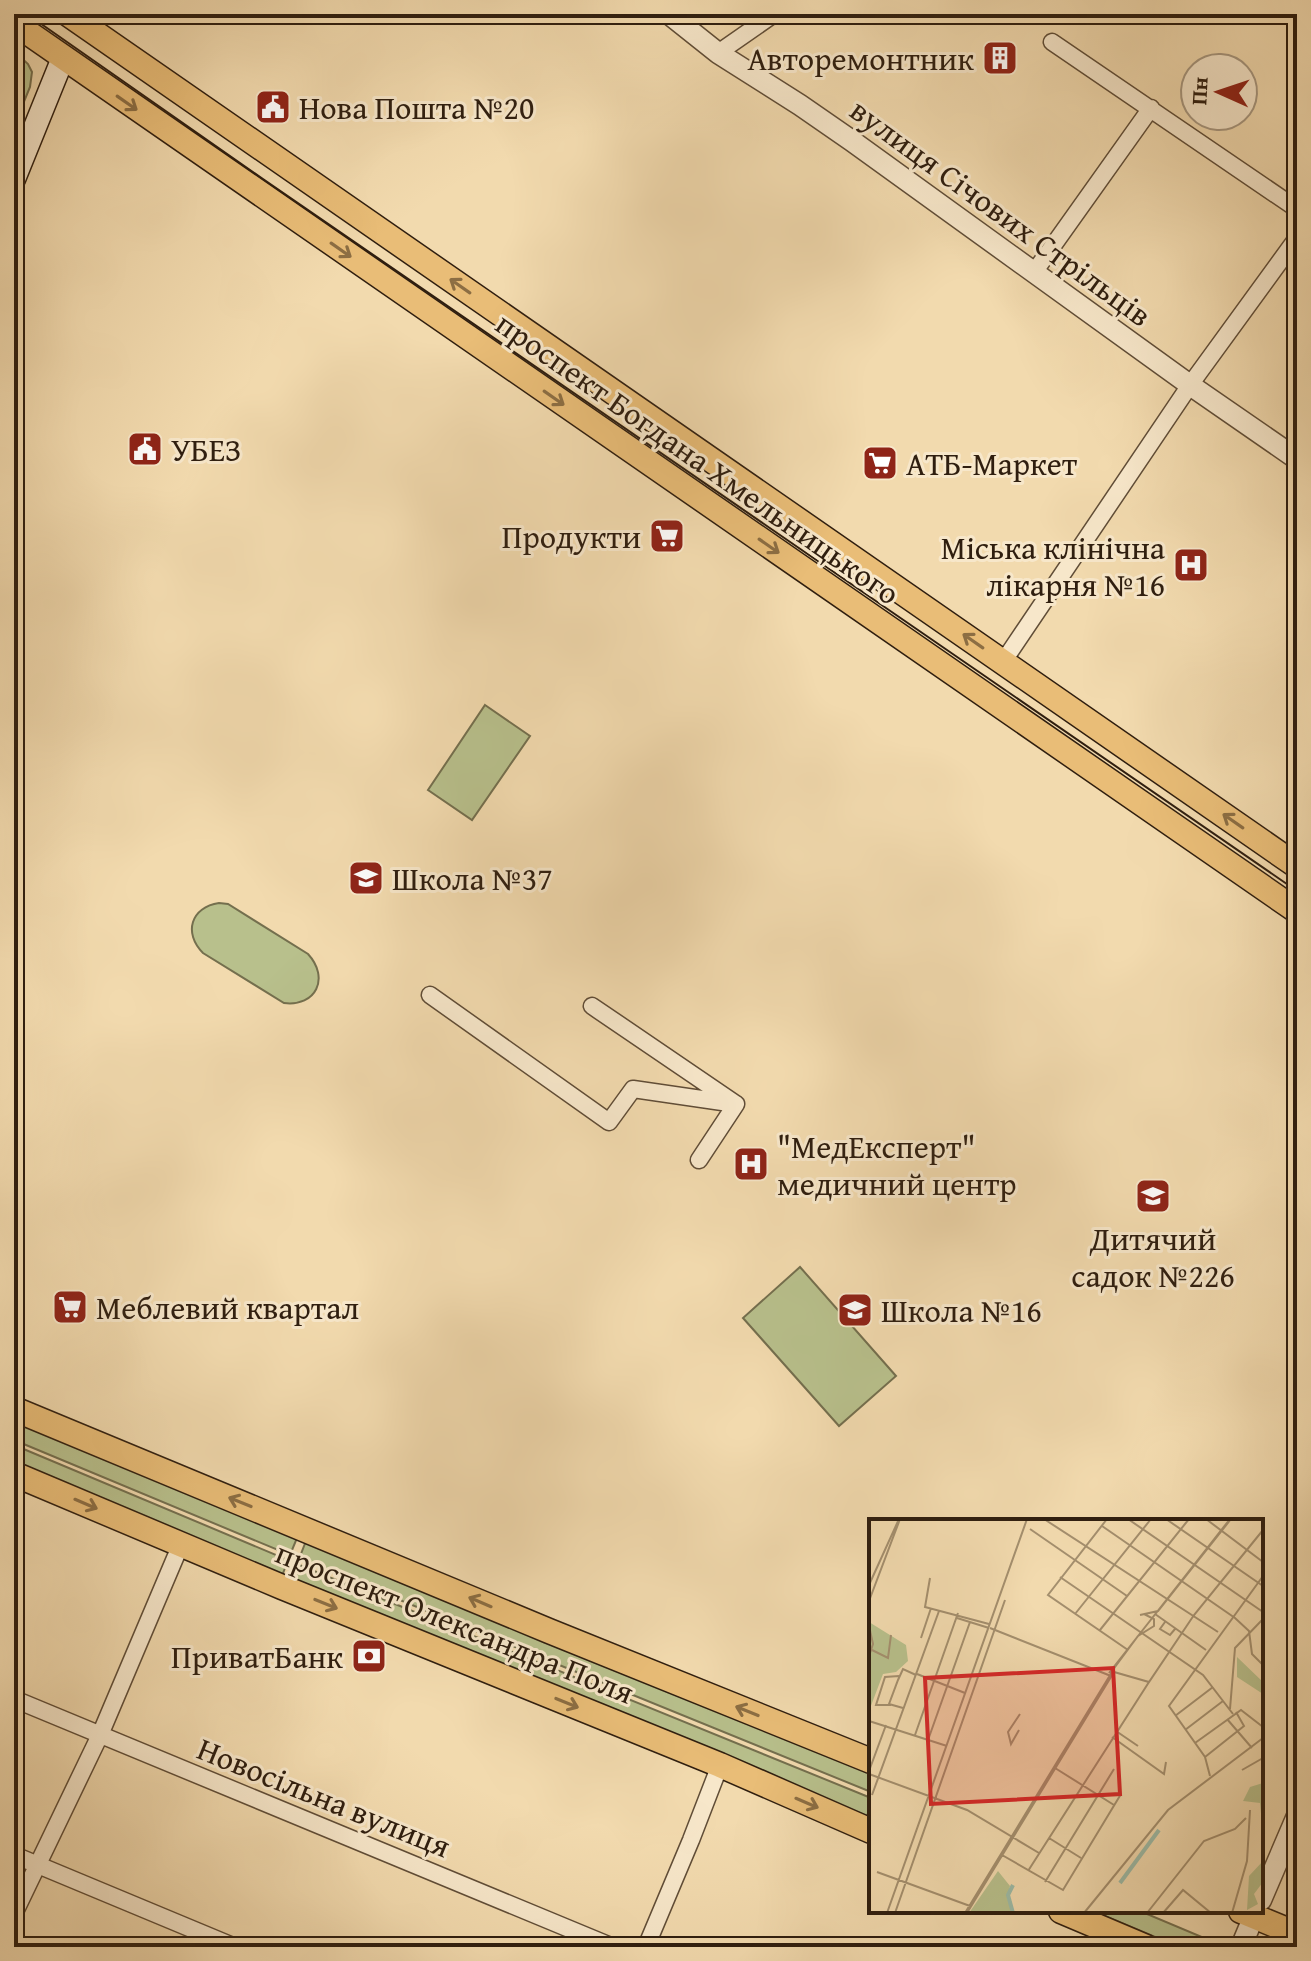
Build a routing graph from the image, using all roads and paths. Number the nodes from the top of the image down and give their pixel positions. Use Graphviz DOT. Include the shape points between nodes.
graph roads {
  1 [pos="669,14"];
  2 [pos="774,14"];
  3 [pos="74,18"];
  4 [pos="14,23"];
  5 [pos="1052,42"];
  6 [pos="718,53"];
  7 [pos="63,58"];
  8 [pos="1151,108"];
  9 [pos="14,179"];
  10 [pos="1297,209"];
  11 [pos="1297,238"];
  12 [pos="1035,271"];
  13 [pos="1190,385"];
  14 [pos="607,388"];
  15 [pos="586,420"];
  16 [pos="1297,459"];
  17 [pos="1003,662"];
  18 [pos="982,693"];
  19 [pos="1297,866"];
  20 [pos="1297,911"];
  21 [pos="430,995"];
  22 [pos="592,1006"];
  23 [pos="736,1104"];
  24 [pos="699,1160"];
  25 [pos="14,1409"];
  26 [pos="14,1474"];
  27 [pos="181,1544"];
  28 [pos="14,1699"];
  29 [pos="100,1735"];
  30 [pos="869,1760"];
  31 [pos="720,1765"];
  32 [pos="1297,1816"];
  33 [pos="869,1830"];
  34 [pos="14,1855"];
  35 [pos="39,1865"];
  36 [pos="1263,1888"];
  37 [pos="1066,1913"];
  38 [pos="1252,1913"];
  39 [pos="1260,1913"];
  40 [pos="14,1914"];
  41 [pos="1297,1934"];
  42 [pos="235,1947"];
  43 [pos="613,1947"];
  44 [pos="646,1947"];
  45 [pos="1146,1947"];
  46 [pos="1241,1947"];
  1 -- 6 [label="street, вулиця Січових Стрільців"];
  2 -- 6 [label="street"];
  3 -- 7 [label="main road"];
  14 -- 3 [label="main road, проспект Богдана Хмельницького, one-way"];
  4 -- 7 [label="main road, проспект Богдана Хмельницького"];
  5 -- 8 [label="street"];
  6 -- 12 [label="street, вулиця Січових Стрільців"];
  7 -- 9 [label="main road"];
  7 -- 15 [label="main road, проспект Богдана Хмельницького, one-way"];
  8 -- 10 [label="street"];
  8 -- 12 [label="street"];
  11 -- 13 [label="street"];
  12 -- 13 [label="street, вулиця Січових Стрільців"];
  13 -- 16 [label="street, вулиця Січових Стрільців"];
  13 -- 17 [label="street"];
  14 -- 15 [label="main road"];
  17 -- 14 [label="main road, проспект Богдана Хмельницького, one-way"];
  15 -- 18 [label="main road, проспект Богдана Хмельницького, one-way"];
  17 -- 18 [label="main road"];
  19 -- 17 [label="main road, проспект Богдана Хмельницького, one-way"];
  18 -- 20 [label="main road, проспект Богдана Хмельницького"];
  21 -- 23 [label="street" via="609,1122 633,1089"];
  22 -- 23 [label="street"];
  23 -- 24 [label="street"];
  30 -- 25 [label="main road, проспект Олександра Поля, one-way"];
  26 -- 27 [label="main road, проспект Олександра Поля, one-way"];
  27 -- 29 [label="street"];
  27 -- 31 [label="main road, проспект Олександра Поля, one-way"];
  28 -- 29 [label="street, Новосільна вулиця"];
  29 -- 35 [label="street"];
  29 -- 43 [label="street, Новосільна вулиця"];
  31 -- 33 [label="main road, проспект Олександра Поля, one-way"];
  31 -- 44 [label="street"];
  32 -- 36 [label="street"];
  34 -- 35 [label="street"];
  35 -- 40 [label="street"];
  35 -- 42 [label="street"];
  37 -- 45 [label="main road"];
  38 -- 46 [label="street"];
  39 -- 41 [label="main road"];
}
